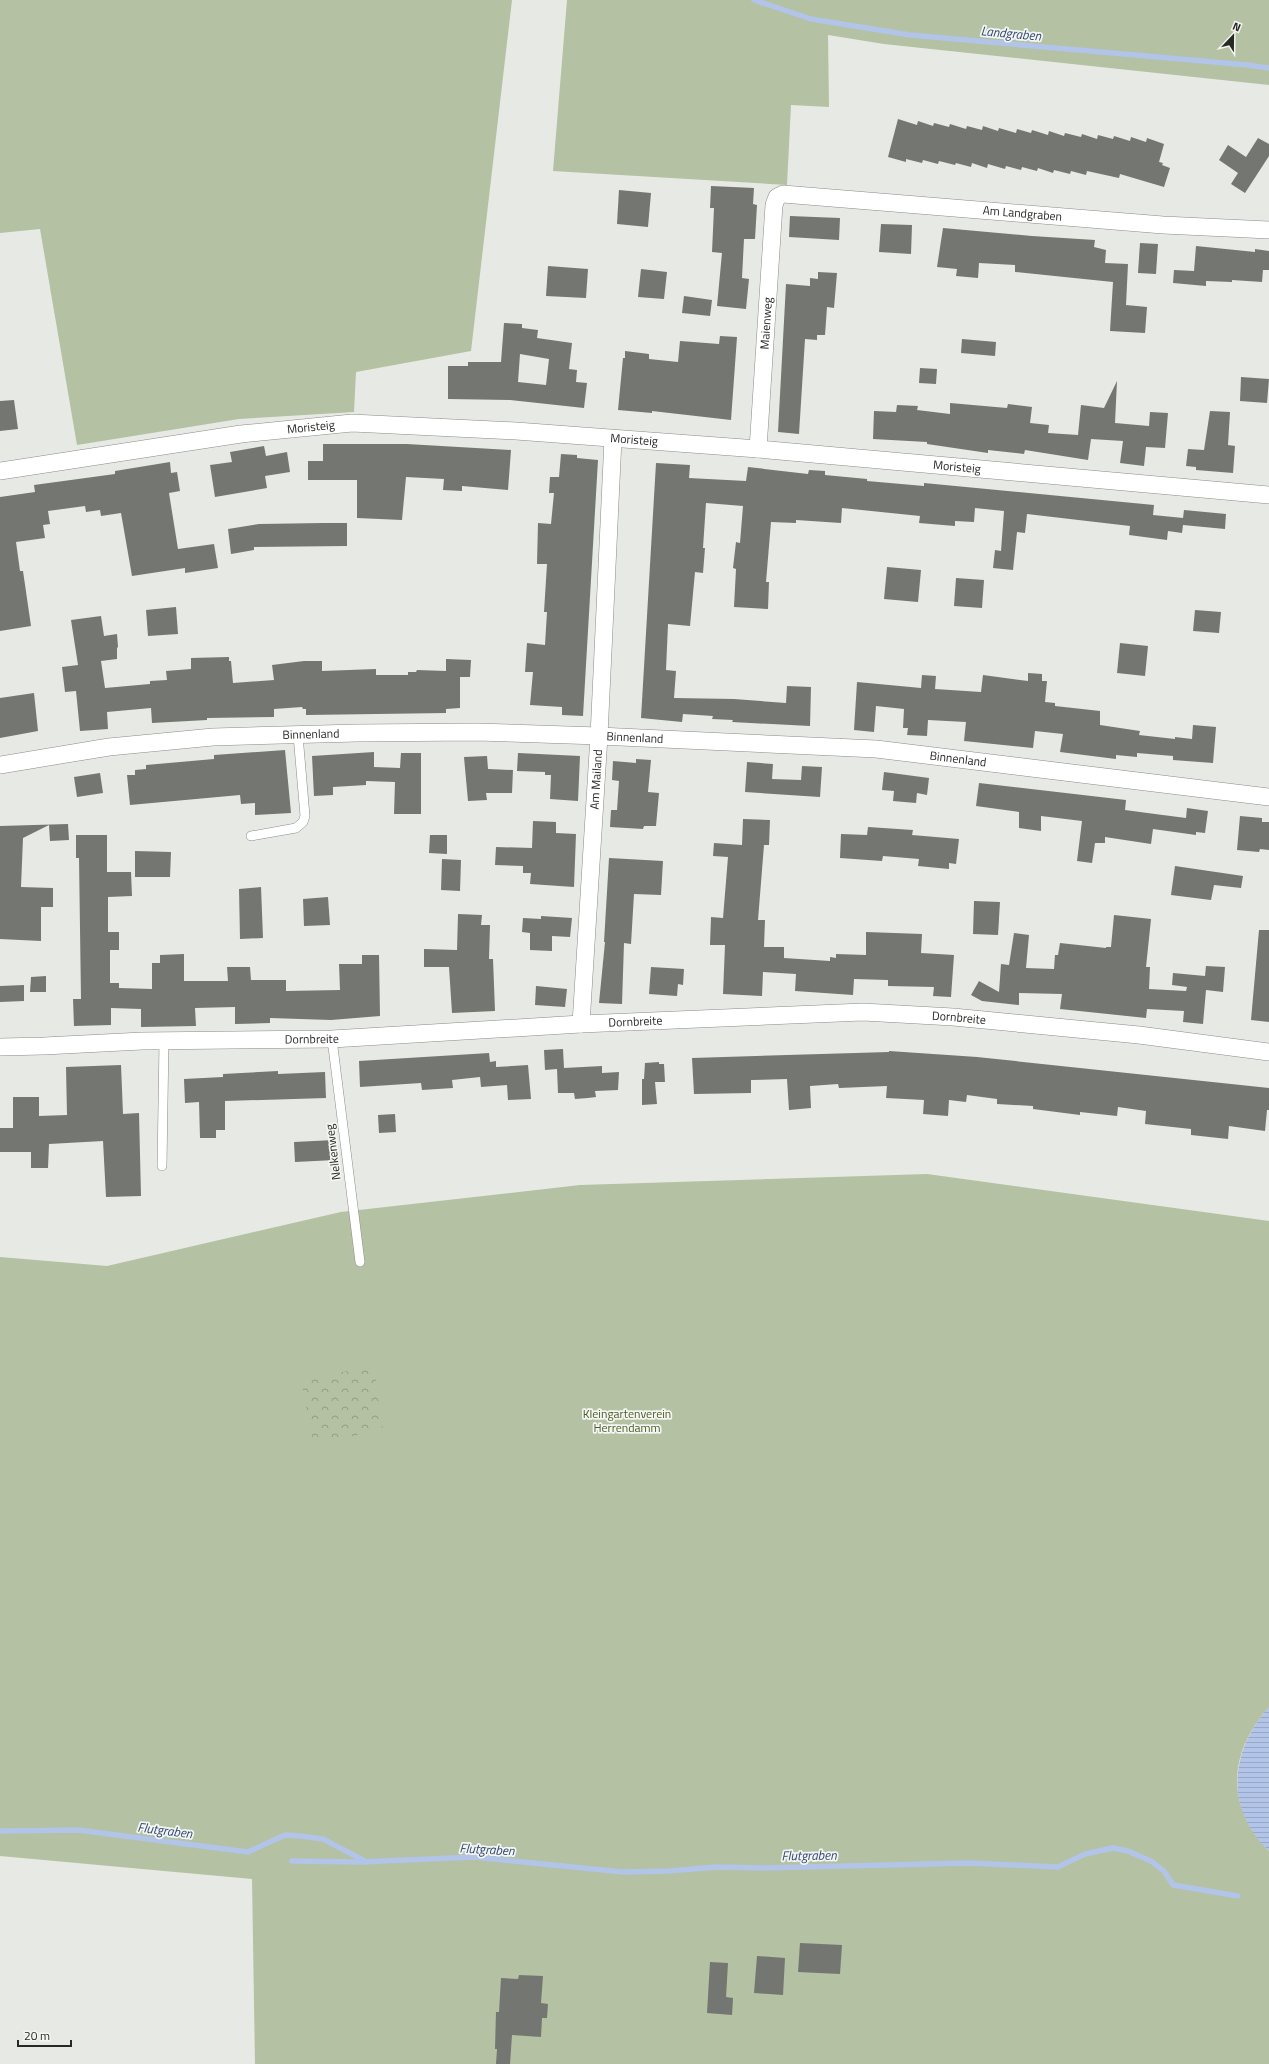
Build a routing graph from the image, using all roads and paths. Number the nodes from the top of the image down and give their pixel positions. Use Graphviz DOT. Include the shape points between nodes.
graph roads {
  1 [pos="776,197"];
  2 [pos="1269,230"];
  3 [pos="613,439"];
  4 [pos="758,449"];
  5 [pos="0,471"];
  6 [pos="1269,495"];
  7 [pos="298,735"];
  8 [pos="599,736"];
  9 [pos="0,765"];
  10 [pos="1269,797"];
  11 [pos="251,836"];
  12 [pos="581,1024"];
  13 [pos="332,1039"];
  14 [pos="164,1041"];
  15 [pos="0,1047"];
  16 [pos="1269,1052"];
  17 [pos="162,1166"];
  18 [pos="360,1262"];
  1 -- 2 [label="street, Am Landgraben" via="783,194 1163,225"];
  1 -- 4 [label="street, Maienweg"];
  3 -- 4 [label="street, Moristeig"];
  3 -- 5 [label="street, Moristeig" via="516,431 352,423 241,434"];
  3 -- 8 [label="street, Am Mailand"];
  4 -- 6 [label="street, Moristeig"];
  7 -- 8 [label="street, Binnenland" via="476,732"];
  7 -- 9 [label="street, Binnenland" via="213,737 109,747"];
  7 -- 11 [label="lane" via="305,816 303,822 296,828"];
  8 -- 10 [label="street, Binnenland" via="876,749"];
  8 -- 12 [label="street, Am Mailand"];
  12 -- 13 [label="street, Dornbreite"];
  12 -- 16 [label="street, Dornbreite" via="863,1012 953,1017 1132,1034"];
  13 -- 14 [label="street, Dornbreite"];
  13 -- 18 [label="lane, Nelkenweg"];
  14 -- 15 [label="street, Dornbreite"];
  14 -- 17 [label="lane"];
}
